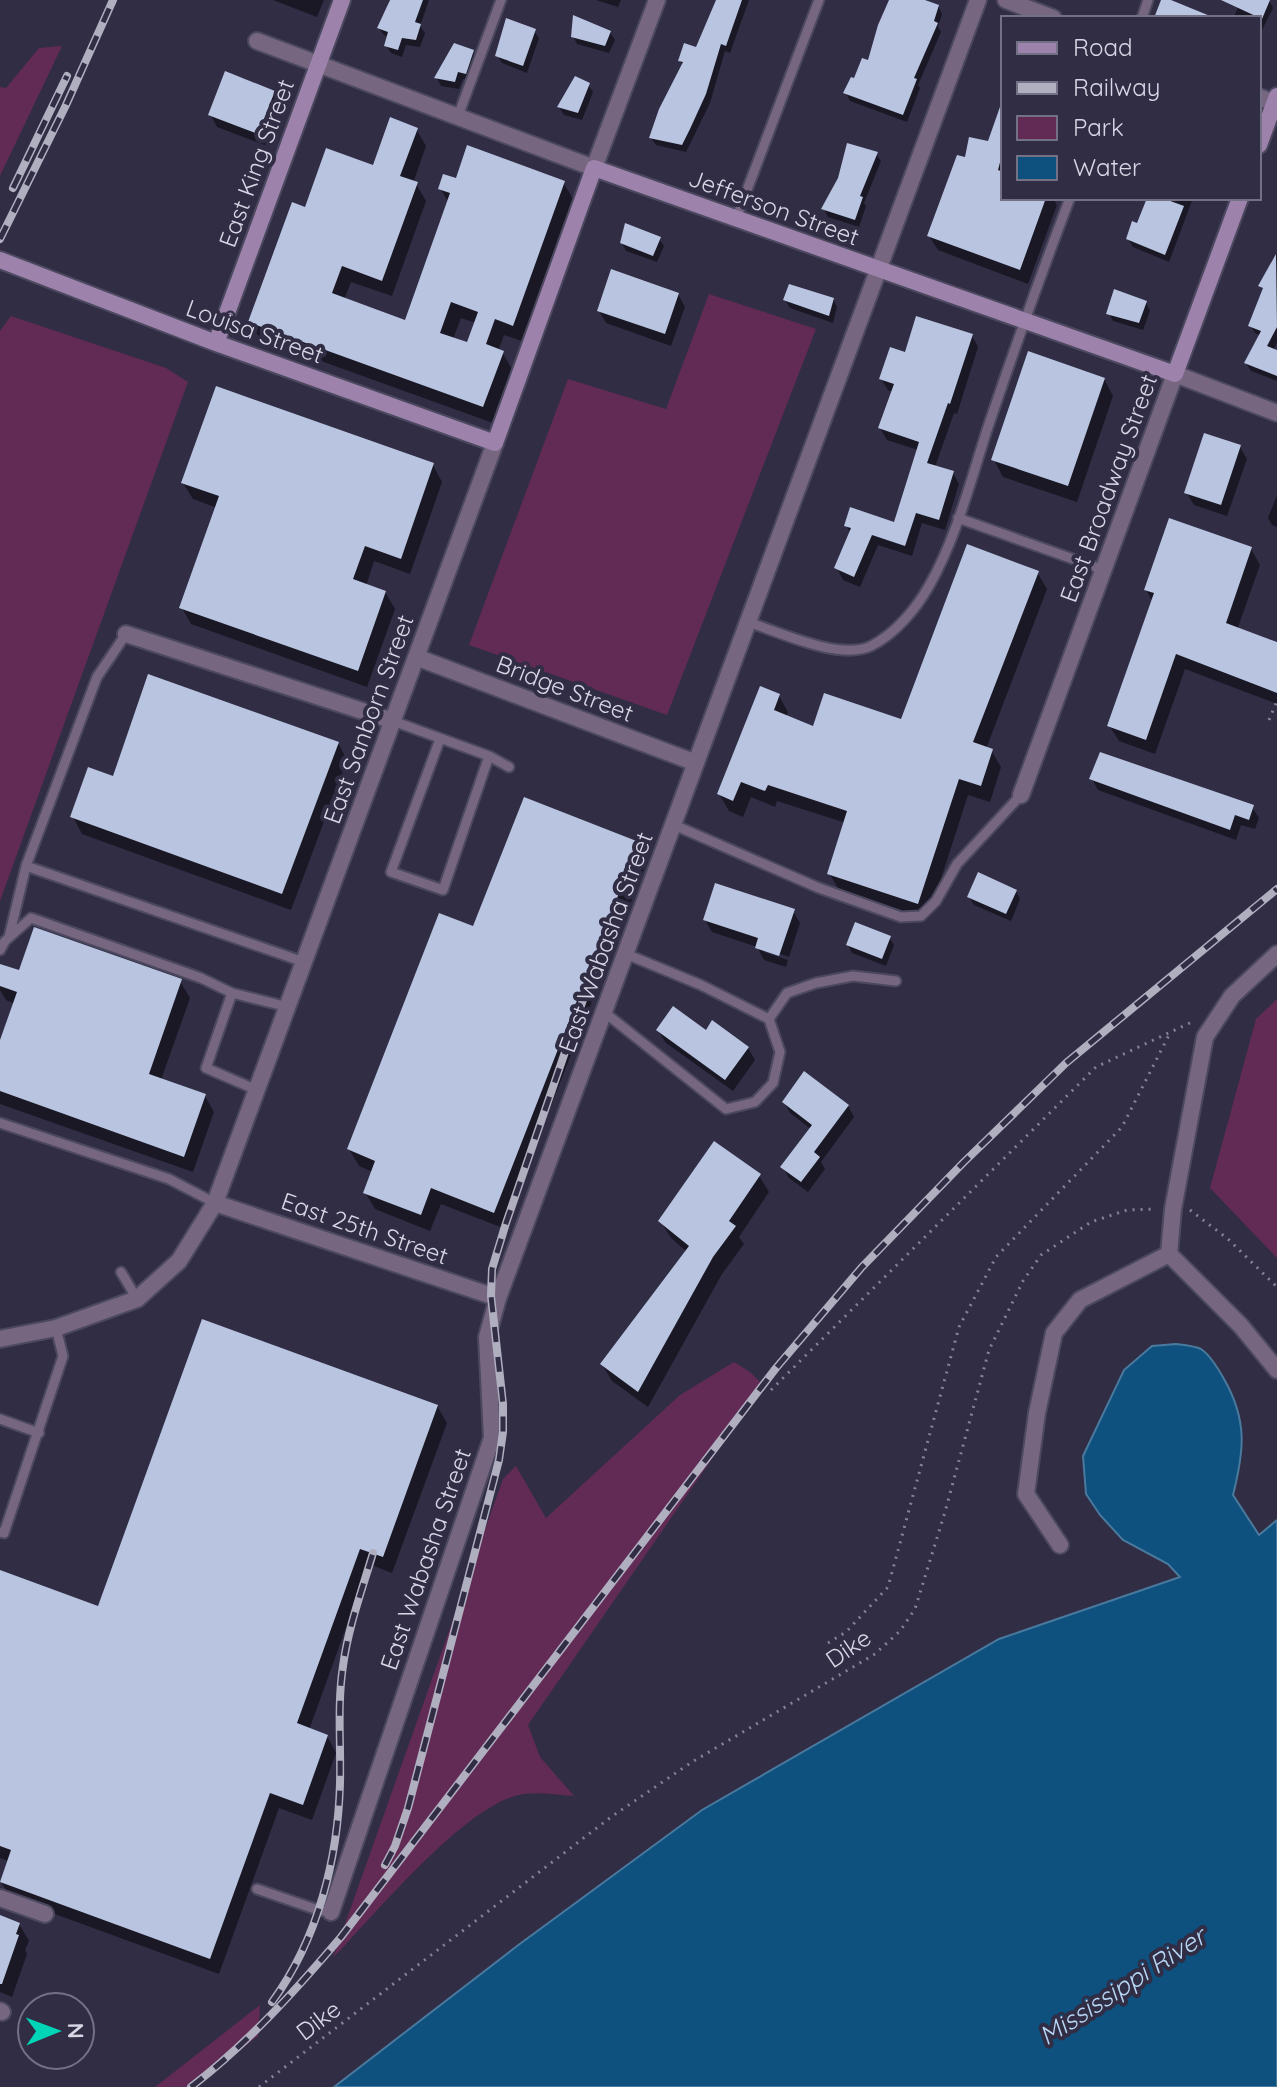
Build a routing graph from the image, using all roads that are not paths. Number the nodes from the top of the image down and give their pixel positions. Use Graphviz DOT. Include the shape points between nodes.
graph roads {
  1 [pos="342,0"];
  2 [pos="501,0"];
  3 [pos="657,0"];
  4 [pos="819,0"];
  5 [pos="978,0"];
  6 [pos="1006,0"];
  7 [pos="1048,16"];
  8 [pos="257,41"];
  9 [pos="319,63"];
  10 [pos="1272,100"];
  11 [pos="458,116"];
  12 [pos="1261,138"];
  13 [pos="594,168"];
  14 [pos="1069,200"];
  15 [pos="1239,200"];
  16 [pos="736,219"];
  17 [pos="0,260"];
  18 [pos="877,270"];
  19 [pos="1023,321"];
  20 [pos="216,343"];
  21 [pos="1175,374"];
  22 [pos="1277,413"];
  23 [pos="495,443"];
  24 [pos="958,518"];
  25 [pos="1104,570"];
  26 [pos="748,622"];
  27 [pos="126,634"];
  28 [pos="416,657"];
  29 [pos="393,721"];
  30 [pos="440,739"];
  31 [pos="489,756"];
  32 [pos="696,763"];
  33 [pos="509,767"];
  34 [pos="1021,795"];
  35 [pos="674,825"];
  36 [pos="26,866"];
  37 [pos="9,937"];
  38 [pos="0,950"];
  39 [pos="626,954"];
  40 [pos="1277,954"];
  41 [pos="304,962"];
  42 [pos="896,981"];
  43 [pos="232,993"];
  44 [pos="288,1007"];
  45 [pos="604,1012"];
  46 [pos="769,1019"];
  47 [pos="257,1090"];
  48 [pos="0,1123"];
  49 [pos="215,1203"];
  50 [pos="1169,1254"];
  51 [pos="121,1272"];
  52 [pos="498,1298"];
  53 [pos="137,1299"];
  54 [pos="56,1328"];
  55 [pos="0,1339"];
  56 [pos="1277,1370"];
  57 [pos="0,1419"];
  58 [pos="39,1433"];
  59 [pos="0,1532"];
  60 [pos="1060,1545"];
  61 [pos="257,1889"];
  62 [pos="0,1898"];
  63 [pos="331,1912"];
  64 [pos="45,1914"];
  1 -- 9 [label="street, East King Street"];
  2 -- 11 [label="lane"];
  3 -- 13 [label="street, East Sanborn Street"];
  4 -- 16 [label="lane"];
  5 -- 18 [label="street, East Wabasha Street"];
  6 -- 7 [label="street"];
  8 -- 9 [label="street, Jefferson Street"];
  9 -- 11 [label="street, Jefferson Street"];
  9 -- 20 [label="street, East King Street"];
  10 -- 12 [label="street"];
  11 -- 13 [label="street, Jefferson Street"];
  13 -- 16 [label="street, Jefferson Street"];
  13 -- 23 [label="street, East Sanborn Street"];
  14 -- 19 [label="lane"];
  15 -- 21 [label="street, East Broadway Street"];
  16 -- 18 [label="street, Jefferson Street"];
  17 -- 20 [label="street, Louisa Street"];
  18 -- 19 [label="street, Jefferson Street"];
  18 -- 26 [label="street, East Wabasha Street"];
  19 -- 21 [label="street, Jefferson Street"];
  19 -- 24 [label="lane"];
  20 -- 23 [label="street, Louisa Street"];
  21 -- 22 [label="street, Jefferson Street"];
  21 -- 25 [label="street, East Broadway Street"];
  23 -- 28 [label="street, East Sanborn Street"];
  24 -- 25 [label="lane"];
  24 -- 26 [label="lane" via="931,584 914,610 870,646 850,651"];
  25 -- 34 [label="street, East Broadway Street"];
  26 -- 32 [label="street, East Wabasha Street"];
  27 -- 29 [label="street"];
  27 -- 36 [label="lane" via="97,677"];
  28 -- 29 [label="street, East Sanborn Street"];
  28 -- 32 [label="street, Bridge Street"];
  29 -- 30 [label="lane"];
  29 -- 41 [label="street, East Sanborn Street"];
  30 -- 31 [label="lane"];
  30 -- 31 [label="lane" via="391,872 443,890"];
  31 -- 33 [label="lane"];
  32 -- 35 [label="street, East Wabasha Street"];
  34 -- 35 [label="lane" via="957,864 921,916 901,917 819,888"];
  35 -- 39 [label="street, East Wabasha Street"];
  36 -- 37 [label="lane"];
  36 -- 41 [label="lane"];
  37 -- 38 [label="lane"];
  37 -- 43 [label="lane" via="31,918"];
  39 -- 45 [label="street, East Wabasha Street"];
  39 -- 46 [label="lane"];
  40 -- 50 [label="street" via="1232,996 1205,1037"];
  41 -- 44 [label="street, East Sanborn Street"];
  42 -- 46 [label="lane" via="853,976 816,983 787,993"];
  43 -- 44 [label="lane"];
  43 -- 47 [label="lane" via="206,1068"];
  44 -- 47 [label="street, East Sanborn Street"];
  45 -- 46 [label="lane" via="726,1109 755,1102 773,1083 780,1052"];
  45 -- 52 [label="street, East Wabasha Street"];
  47 -- 49 [label="street, East Sanborn Street"];
  48 -- 49 [label="lane" via="169,1179"];
  49 -- 52 [label="street, East 25th Street"];
  49 -- 53 [label="street, East Sanborn Street" via="179,1261"];
  50 -- 56 [label="street"];
  50 -- 60 [label="street" via="1080,1300 1054,1333 1026,1494"];
  51 -- 53 [label="lane"];
  52 -- 63 [label="street, East Wabasha Street" via="487,1337 492,1438"];
  53 -- 54 [label="street, East Sanborn Street"];
  54 -- 55 [label="street, East Sanborn Street"];
  54 -- 58 [label="lane" via="63,1356"];
  57 -- 58 [label="lane"];
  58 -- 59 [label="lane" via="4,1533"];
  61 -- 63 [label="lane"];
  62 -- 64 [label="street"];
}
